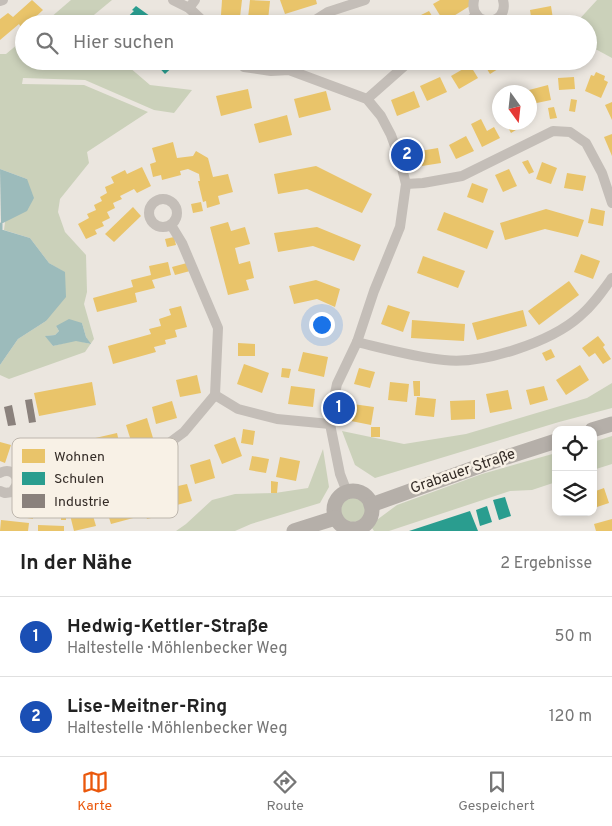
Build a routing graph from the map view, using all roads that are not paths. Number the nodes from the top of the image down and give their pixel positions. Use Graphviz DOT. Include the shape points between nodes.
graph roads {
  1 [pos="174,0"];
  2 [pos="365,0"];
  3 [pos="474,0"];
  4 [pos="502,0"];
  5 [pos="192,4"];
  6 [pos="200,15"];
  7 [pos="323,15"];
  8 [pos="477,15"];
  9 [pos="500,15"];
  10 [pos="296,70"];
  11 [pos="400,70"];
  12 [pos="367,99"];
  13 [pos="406,184"];
  14 [pos="612,203"];
  15 [pos="171,225"];
  16 [pos="612,278"];
  17 [pos="357,342"];
  18 [pos="215,395"];
  19 [pos="330,424"];
  20 [pos="612,424"];
  21 [pos="597,428"];
  22 [pos="176,438"];
  23 [pos="552,442"];
  24 [pos="0,491"];
  25 [pos="12,491"];
  26 [pos="347,492"];
  27 [pos="371,505"];
  28 [pos="335,518"];
  29 [pos="359,530"];
  30 [pos="294,531"];
  1 -- 5 [label="street"];
  2 -- 7 [label="street"];
  3 -- 8 [label="street"];
  4 -- 9 [label="street"];
  5 -- 6 [label="street"];
  10 -- 12 [label="street"];
  11 -- 12 [label="street"];
  12 -- 13 [label="street" via="391,135"];
  13 -- 14 [label="street" via="462,176 553,131 570,132 586,143 602,173"];
  13 -- 17 [label="street" via="400,227"];
  15 -- 18 [label="street" via="182,243 218,328"];
  16 -- 17 [label="street" via="578,318 534,343 481,359 446,361"];
  17 -- 19 [label="street" via="337,384"];
  18 -- 19 [label="street" via="238,409 277,419"];
  18 -- 22 [label="street"];
  19 -- 26 [label="street"];
  20 -- 21 [label="main road"];
  23 -- 27 [label="main road, Grabauer Straße"];
  24 -- 25 [label="street"];
  26 -- 27 [label="main road" via="364,495"];
  26 -- 28 [label="main road" via="335,502"];
  27 -- 29 [label="main road" via="371,516"];
  28 -- 29 [label="main road" via="348,529"];
  28 -- 30 [label="main road"];
}
